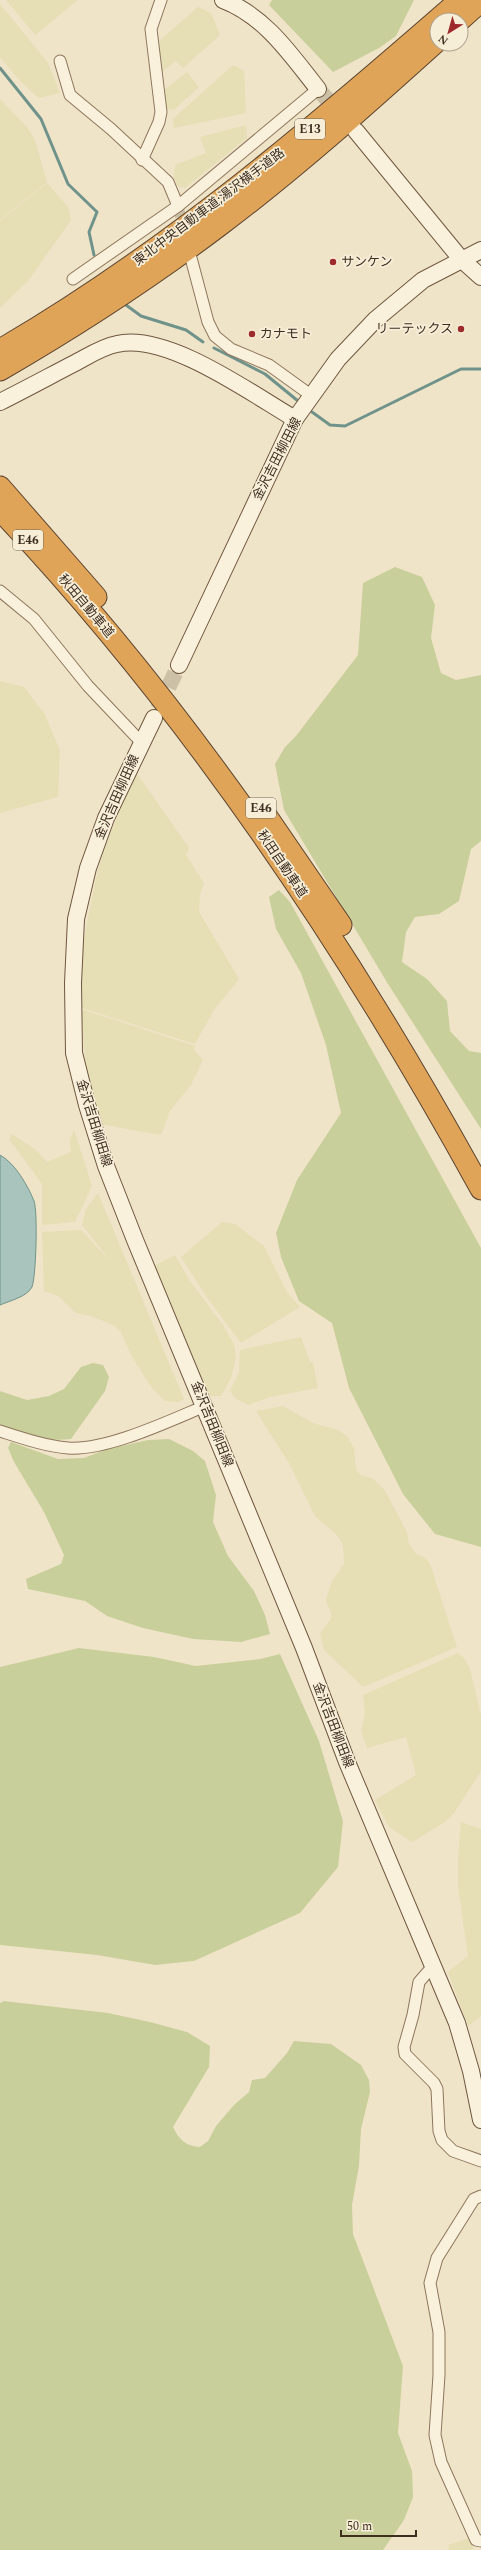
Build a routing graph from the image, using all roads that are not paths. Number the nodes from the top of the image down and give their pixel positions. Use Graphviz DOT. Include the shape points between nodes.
graph roads {
  1 [pos="161,0"];
  2 [pos="223,0"];
  3 [pos="460,0"];
  4 [pos="481,1"];
  5 [pos="469,12"];
  6 [pos="429,48"];
  7 [pos="60,61"];
  8 [pos="318,89"];
  9 [pos="356,131"];
  10 [pos="142,160"];
  11 [pos="178,206"];
  12 [pos="481,250"];
  13 [pos="191,258"];
  14 [pos="461,259"];
  15 [pos="481,278"];
  16 [pos="73,279"];
  17 [pos="0,350"];
  18 [pos="0,370"];
  19 [pos="312,396"];
  20 [pos="0,402"];
  21 [pos="295,419"];
  22 [pos="0,488"];
  23 [pos="0,510"];
  24 [pos="0,591"];
  25 [pos="179,665"];
  26 [pos="154,718"];
  27 [pos="142,744"];
  28 [pos="481,1159"];
  29 [pos="481,1189"];
  30 [pos="205,1406"];
  31 [pos="0,1431"];
  32 [pos="433,1966"];
  33 [pos="481,2120"];
  34 [pos="481,2161"];
  35 [pos="481,2196"];
  36 [pos="481,2541"];
  1 -- 10 [label="street" via="151,29 161,112"];
  2 -- 8 [label="main road" via="240,7 274,34"];
  3 -- 17 [label="highway, 東北中央自動車道;湯沢横手道路 / E13" via="367,82 208,210 88,296"];
  4 -- 5 [label="highway"];
  6 -- 18 [label="highway, 東北中央自動車道;湯沢横手道路 / E13" via="221,225 101,308"];
  7 -- 10 [label="street" via="70,95 122,138"];
  8 -- 11 [label="street"];
  9 -- 14 [label="main road"];
  10 -- 11 [label="street" via="168,182"];
  11 -- 16 [label="street"];
  12 -- 14 [label="main road, 金沢吉田柳田線"];
  13 -- 19 [label="street" via="208,322 215,336 231,349 269,366"];
  14 -- 15 [label="main road"];
  14 -- 19 [label="main road, 金沢吉田柳田線" via="423,280 375,320 338,359"];
  19 -- 21 [label="main road, 金沢吉田柳田線"];
  20 -- 21 [label="main road" via="102,349 134,342 156,345 182,356"];
  21 -- 25 [label="main road, 金沢吉田柳田線"];
  22 -- 28 [label="highway, 秋田自動車道 / E46" via="65,559 129,636 182,702 291,850 396,1011"];
  23 -- 29 [label="highway, 秋田自動車道 / E46" via="114,640 235,796 330,934 384,1020"];
  24 -- 27 [label="street" via="34,619 88,686"];
  26 -- 27 [label="main road, 金沢吉田柳田線"];
  27 -- 30 [label="main road, 金沢吉田柳田線" via="106,818 88,868 76,919 73,983 74,1053 106,1166"];
  30 -- 31 [label="street" via="143,1431 98,1444 69,1448"];
  30 -- 32 [label="main road, 金沢吉田柳田線" via="304,1648 347,1762"];
  32 -- 33 [label="main road, 金沢吉田柳田線" via="457,2023 471,2071"];
  32 -- 34 [label="street" via="419,1982 404,2047 405,2054 437,2089 439,2131 442,2140 453,2150"];
  35 -- 36 [label="street" via="474,2199 437,2258 430,2283 439,2332 435,2435 441,2462 476,2540"];
}
